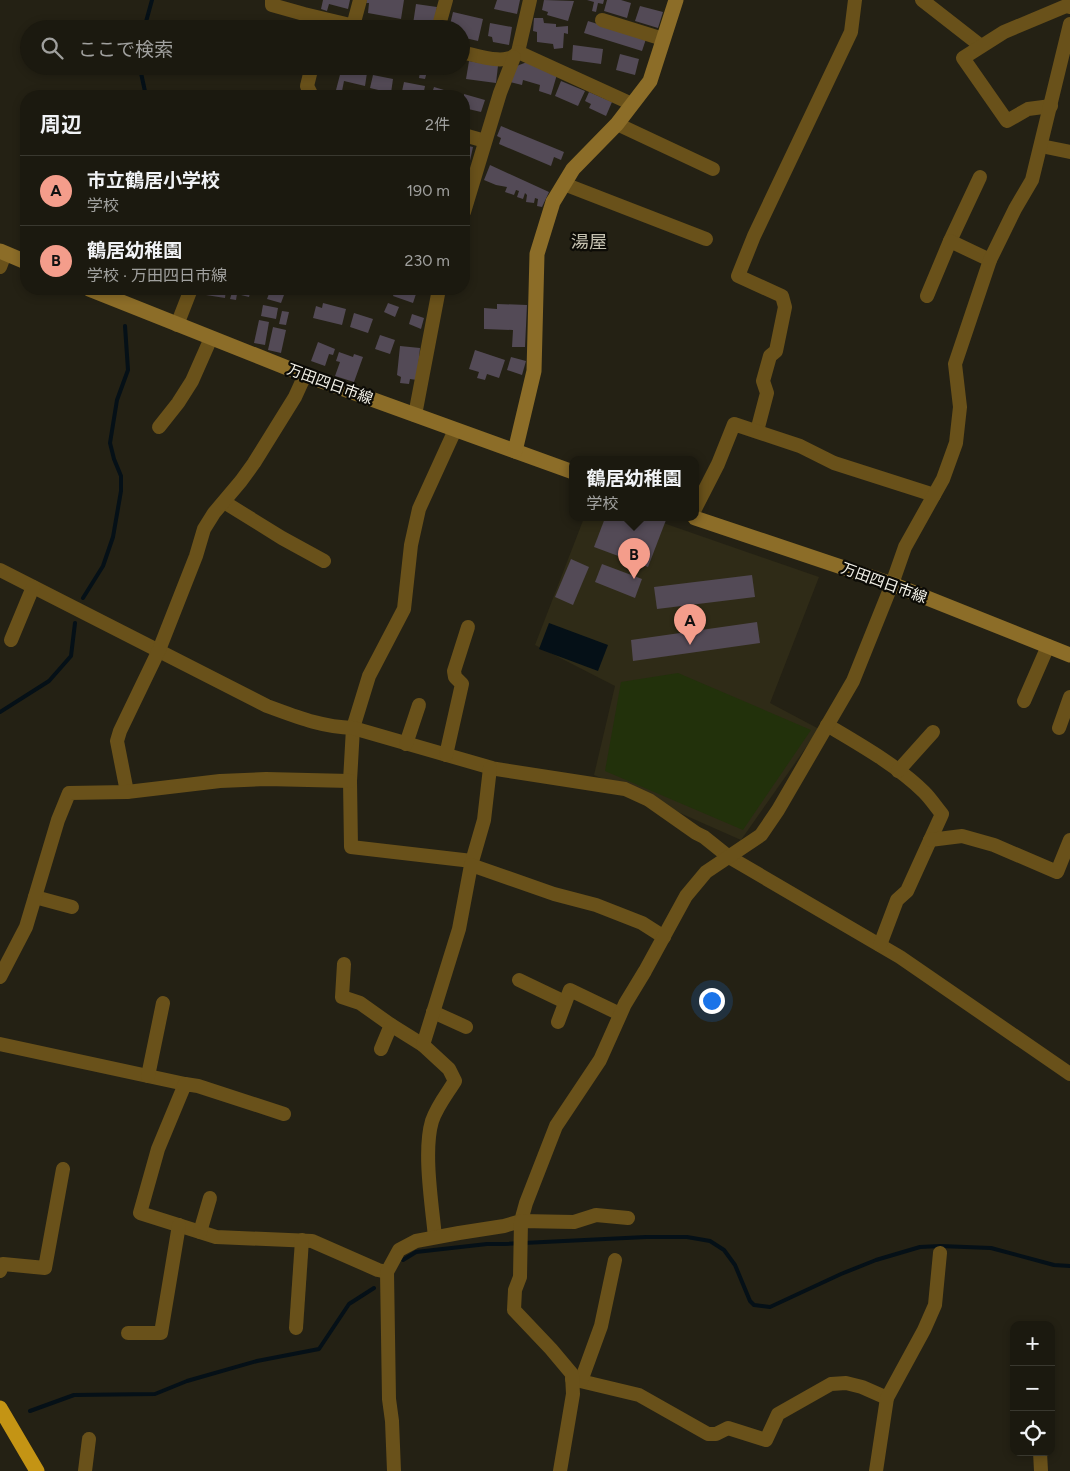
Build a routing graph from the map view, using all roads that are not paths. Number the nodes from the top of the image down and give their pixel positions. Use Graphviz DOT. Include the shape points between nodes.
graph roads {
  1 [pos="272,0"];
  2 [pos="360,0"];
  3 [pos="446,0"];
  4 [pos="530,0"];
  5 [pos="676,0"];
  6 [pos="855,0"];
  7 [pos="922,0"];
  8 [pos="1070,7"];
  9 [pos="312,20"];
  10 [pos="360,20"];
  11 [pos="440,20"];
  12 [pos="602,20"];
  13 [pos="1070,24"];
  14 [pos="664,39"];
  15 [pos="981,46"];
  16 [pos="470,54"];
  17 [pos="516,55"];
  18 [pos="310,75"];
  19 [pos="309,90"];
  20 [pos="632,104"];
  21 [pos="1051,106"];
  22 [pos="617,124"];
  23 [pos="470,137"];
  24 [pos="485,141"];
  25 [pos="1041,146"];
  26 [pos="1070,152"];
  27 [pos="713,169"];
  28 [pos="980,177"];
  29 [pos="564,184"];
  30 [pos="470,192"];
  31 [pos="706,239"];
  32 [pos="950,241"];
  33 [pos="2,257"];
  34 [pos="990,260"];
  35 [pos="20,261"];
  36 [pos="111,295"];
  37 [pos="189,295"];
  38 [pos="438,295"];
  39 [pos="927,296"];
  40 [pos="178,325"];
  41 [pos="211,338"];
  42 [pos="305,375"];
  43 [pos="415,415"];
  44 [pos="159,427"];
  45 [pos="455,430"];
  46 [pos="757,431"];
  47 [pos="515,451"];
  48 [pos="569,471"];
  49 [pos="934,495"];
  50 [pos="699,501"];
  51 [pos="224,502"];
  52 [pos="699,519"];
  53 [pos="324,561"];
  54 [pos="0,570"];
  55 [pos="892,584"];
  56 [pos="33,587"];
  57 [pos="468,627"];
  58 [pos="11,640"];
  59 [pos="1048,646"];
  60 [pos="159,650"];
  61 [pos="1070,655"];
  62 [pos="1070,697"];
  63 [pos="1024,702"];
  64 [pos="420,705"];
  65 [pos="827,725"];
  66 [pos="353,728"];
  67 [pos="1059,728"];
  68 [pos="933,732"];
  69 [pos="406,744"];
  70 [pos="446,755"];
  71 [pos="490,768"];
  72 [pos="898,771"];
  73 [pos="350,781"];
  74 [pos="127,792"];
  75 [pos="930,840"];
  76 [pos="1070,840"];
  77 [pos="729,857"];
  78 [pos="472,863"];
  79 [pos="35,897"];
  80 [pos="72,907"];
  81 [pos="664,937"];
  82 [pos="880,945"];
  83 [pos="344,964"];
  84 [pos="0,977"];
  85 [pos="519,980"];
  86 [pos="565,1002"];
  87 [pos="163,1003"];
  88 [pos="433,1012"];
  89 [pos="620,1014"];
  90 [pos="558,1022"];
  91 [pos="391,1025"];
  92 [pos="466,1027"];
  93 [pos="0,1044"];
  94 [pos="423,1045"];
  95 [pos="381,1049"];
  96 [pos="1070,1074"];
  97 [pos="148,1076"];
  98 [pos="185,1084"];
  99 [pos="284,1114"];
  100 [pos="62,1169"];
  101 [pos="210,1198"];
  102 [pos="628,1218"];
  103 [pos="521,1221"];
  104 [pos="179,1225"];
  105 [pos="200,1232"];
  106 [pos="435,1238"];
  107 [pos="302,1240"];
  108 [pos="940,1253"];
  109 [pos="615,1260"];
  110 [pos="0,1271"];
  111 [pos="388,1272"];
  112 [pos="296,1328"];
  113 [pos="128,1333"];
  114 [pos="576,1380"];
  115 [pos="887,1398"];
  116 [pos="0,1408"];
  117 [pos="89,1439"];
  118 [pos="1040,1456"];
  119 [pos="37,1471"];
  120 [pos="85,1471"];
  121 [pos="394,1471"];
  122 [pos="560,1471"];
  123 [pos="876,1471"];
  124 [pos="1041,1471"];
  1 -- 9 [label="street" via="272,5"];
  2 -- 10 [label="street"];
  3 -- 11 [label="street"];
  4 -- 17 [label="street"];
  5 -- 14 [label="main road"];
  6 -- 46 [label="street" via="851,32 738,276 782,296 785,307 776,351 770,356 763,381 767,393"];
  7 -- 15 [label="street"];
  8 -- 15 [label="street" via="1004,32"];
  12 -- 14 [label="street"];
  13 -- 21 [label="street"];
  14 -- 20 [label="main road" via="650,81"];
  15 -- 21 [label="street" via="963,58 1007,122 1028,109"];
  16 -- 17 [label="street" via="503,61"];
  17 -- 20 [label="street"];
  17 -- 24 [label="street" via="500,92"];
  18 -- 19 [label="street"];
  20 -- 22 [label="main road"];
  21 -- 25 [label="street"];
  22 -- 27 [label="street"];
  22 -- 29 [label="main road" via="573,170"];
  23 -- 24 [label="street"];
  24 -- 30 [label="street"];
  25 -- 26 [label="street"];
  25 -- 34 [label="street" via="1032,180"];
  28 -- 32 [label="street"];
  29 -- 31 [label="street"];
  29 -- 47 [label="main road" via="553,202 537,254 534,371"];
  32 -- 34 [label="street"];
  32 -- 39 [label="street"];
  33 -- 35 [label="main road"];
  34 -- 49 [label="street" via="955,364 960,407 956,443"];
  36 -- 40 [label="main road, 万田四日市線"];
  37 -- 40 [label="street"];
  38 -- 43 [label="street"];
  40 -- 41 [label="main road, 万田四日市線"];
  41 -- 42 [label="main road, 万田四日市線"];
  41 -- 44 [label="street" via="192,381"];
  42 -- 43 [label="main road, 万田四日市線"];
  42 -- 51 [label="street" via="254,462"];
  43 -- 45 [label="main road, 万田四日市線"];
  45 -- 47 [label="main road, 万田四日市線"];
  45 -- 66 [label="street" via="419,509 411,545 404,609 369,676"];
  46 -- 49 [label="street" via="800,446 834,463"];
  46 -- 50 [label="street" via="734,424"];
  47 -- 48 [label="main road, 万田四日市線"];
  49 -- 55 [label="street" via="905,546"];
  51 -- 53 [label="street"];
  51 -- 60 [label="street" via="204,528"];
  52 -- 55 [label="main road, 万田四日市線"];
  54 -- 56 [label="street"];
  55 -- 59 [label="main road, 万田四日市線"];
  55 -- 65 [label="street" via="853,681"];
  56 -- 58 [label="street"];
  56 -- 60 [label="street"];
  57 -- 70 [label="street" via="454,671 455,678 462,684"];
  59 -- 61 [label="main road, 万田四日市線"];
  59 -- 63 [label="street"];
  60 -- 66 [label="street" via="267,706 332,728"];
  60 -- 74 [label="street" via="117,741"];
  62 -- 67 [label="street"];
  64 -- 69 [label="street"];
  65 -- 72 [label="street"];
  65 -- 77 [label="street" via="761,835"];
  66 -- 69 [label="street"];
  66 -- 73 [label="street"];
  68 -- 72 [label="street"];
  69 -- 70 [label="street"];
  70 -- 71 [label="street"];
  71 -- 77 [label="street" via="625,789 649,800"];
  71 -- 78 [label="street" via="484,820"];
  72 -- 75 [label="street" via="924,792 942,814"];
  73 -- 74 [label="street" via="220,781"];
  73 -- 78 [label="street" via="350,847"];
  74 -- 79 [label="street" via="69,793"];
  75 -- 76 [label="street" via="962,836 994,845 1057,872"];
  75 -- 82 [label="street" via="907,891 897,900"];
  77 -- 81 [label="street" via="706,872 686,896"];
  77 -- 82 [label="street"];
  78 -- 81 [label="street" via="554,894 596,905 642,923"];
  78 -- 88 [label="street" via="459,929"];
  79 -- 80 [label="street"];
  79 -- 84 [label="street" via="26,927"];
  81 -- 89 [label="street"];
  82 -- 96 [label="street"];
  83 -- 91 [label="street" via="342,996 360,1003"];
  85 -- 86 [label="street"];
  86 -- 89 [label="street" via="570,990"];
  86 -- 90 [label="street"];
  87 -- 97 [label="street"];
  88 -- 92 [label="street"];
  88 -- 94 [label="street"];
  89 -- 103 [label="street" via="600,1060 556,1126"];
  91 -- 94 [label="street"];
  91 -- 95 [label="street"];
  93 -- 97 [label="street"];
  94 -- 106 [label="street" via="449,1069 455,1081 435,1113 428,1145"];
  97 -- 98 [label="street"];
  98 -- 99 [label="street"];
  98 -- 104 [label="street" via="158,1149 140,1212"];
  100 -- 110 [label="street" via="45,1268 3,1264"];
  101 -- 105 [label="street"];
  102 -- 103 [label="street" via="596,1215 574,1222"];
  103 -- 106 [label="street"];
  103 -- 114 [label="street" via="520,1277 515,1290 514,1310"];
  104 -- 105 [label="street"];
  104 -- 113 [label="street" via="161,1333"];
  105 -- 107 [label="street" via="216,1237"];
  106 -- 111 [label="street" via="416,1241 399,1250"];
  107 -- 111 [label="street" via="312,1241"];
  107 -- 112 [label="street"];
  108 -- 115 [label="street" via="935,1305"];
  109 -- 114 [label="street" via="601,1326"];
  111 -- 121 [label="street" via="389,1399"];
  114 -- 115 [label="street" via="639,1395 708,1434 728,1428 766,1440 778,1414 831,1384 846,1383"];
  114 -- 122 [label="street"];
  115 -- 123 [label="street"];
  116 -- 119 [label="highway"];
  117 -- 120 [label="street"];
  118 -- 124 [label="street"];
}
